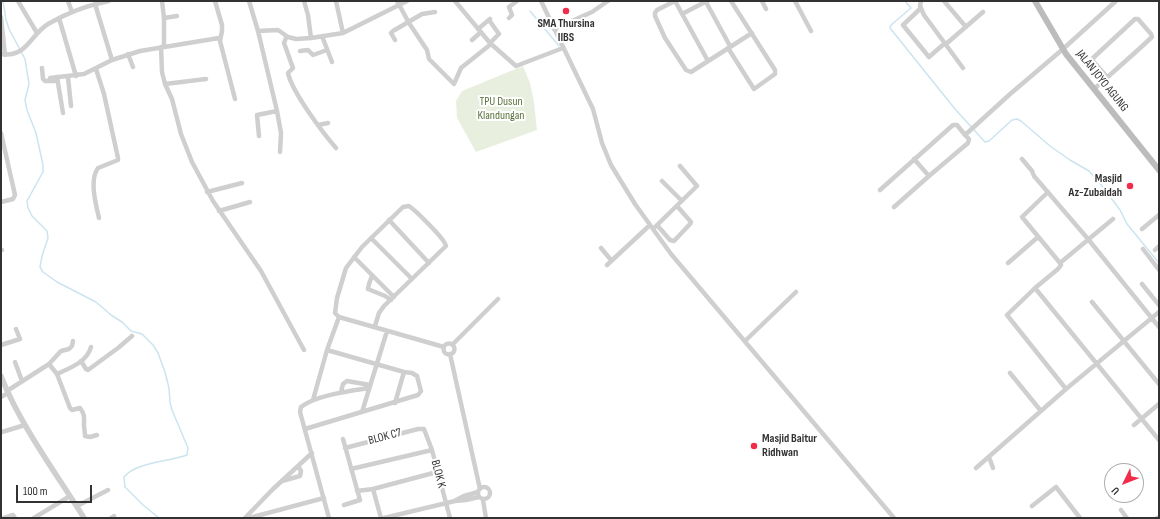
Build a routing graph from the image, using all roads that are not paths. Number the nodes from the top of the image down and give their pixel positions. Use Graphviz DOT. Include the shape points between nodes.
graph roads {
  1 [pos="18,1"];
  2 [pos="68,1"];
  3 [pos="109,1"];
  4 [pos="162,1"];
  5 [pos="215,1"];
  6 [pos="249,1"];
  7 [pos="304,1"];
  8 [pos="336,1"];
  9 [pos="407,1"];
  10 [pos="455,1"];
  11 [pos="517,1"];
  12 [pos="541,1"];
  13 [pos="608,1"];
  14 [pos="675,1"];
  15 [pos="707,1"];
  16 [pos="731,1"];
  17 [pos="762,1"];
  18 [pos="795,1"];
  19 [pos="920,1"];
  20 [pos="944,1"];
  21 [pos="1035,1"];
  22 [pos="1116,1"];
  23 [pos="399,3"];
  24 [pos="95,4"];
  25 [pos="921,8"];
  26 [pos="766,10"];
  27 [pos="72,12"];
  28 [pos="435,12"];
  29 [pos="983,12"];
  30 [pos="682,14"];
  31 [pos="177,16"];
  32 [pos="1,17"];
  33 [pos="59,18"];
  34 [pos="164,18"];
  35 [pos="509,18"];
  36 [pos="409,23"];
  37 [pos="966,27"];
  38 [pos="554,29"];
  39 [pos="258,31"];
  40 [pos="479,31"];
  41 [pos="811,31"];
  42 [pos="37,33"];
  43 [pos="342,33"];
  44 [pos="752,33"];
  45 [pos="322,36"];
  46 [pos="288,37"];
  47 [pos="220,38"];
  48 [pos="311,38"];
  49 [pos="395,40"];
  50 [pos="472,40"];
  51 [pos="491,43"];
  52 [pos="946,44"];
  53 [pos="163,47"];
  54 [pos="729,47"];
  55 [pos="563,48"];
  56 [pos="1063,49"];
  57 [pos="327,50"];
  58 [pos="300,52"];
  59 [pos="3,54"];
  60 [pos="128,54"];
  61 [pos="112,60"];
  62 [pos="708,60"];
  63 [pos="332,62"];
  64 [pos="133,67"];
  65 [pos="42,68"];
  66 [pos="963,68"];
  67 [pos="96,69"];
  68 [pos="76,76"];
  69 [pos="68,77"];
  70 [pos="1107,77"];
  71 [pos="50,78"];
  72 [pos="58,79"];
  73 [pos="206,79"];
  74 [pos="165,84"];
  75 [pos="1094,89"];
  76 [pos="235,99"];
  77 [pos="71,106"];
  78 [pos="278,111"];
  79 [pos="63,113"];
  80 [pos="328,123"];
  81 [pos="318,125"];
  82 [pos="1,133"];
  83 [pos="965,135"];
  84 [pos="259,136"];
  85 [pos="2,146"];
  86 [pos="336,148"];
  87 [pos="280,152"];
  88 [pos="914,159"];
  89 [pos="1022,159"];
  90 [pos="680,166"];
  91 [pos="1159,170"];
  92 [pos="929,176"];
  93 [pos="662,181"];
  94 [pos="242,183"];
  95 [pos="880,190"];
  96 [pos="207,192"];
  97 [pos="1048,192"];
  98 [pos="682,201"];
  99 [pos="1,202"];
  100 [pos="250,202"];
  101 [pos="677,206"];
  102 [pos="894,207"];
  103 [pos="219,211"];
  104 [pos="1159,215"];
  105 [pos="99,218"];
  106 [pos="1113,219"];
  107 [pos="389,220"];
  108 [pos="657,225"];
  109 [pos="651,227"];
  110 [pos="1142,229"];
  111 [pos="1038,237"];
  112 [pos="371,238"];
  113 [pos="1088,239"];
  114 [pos="1159,246"];
  115 [pos="601,248"];
  116 [pos="1143,250"];
  117 [pos="1155,250"];
  118 [pos="354,257"];
  119 [pos="611,260"];
  120 [pos="429,263"];
  121 [pos="1008,263"];
  122 [pos="1060,263"];
  123 [pos="607,265"];
  124 [pos="1159,270"];
  125 [pos="372,276"];
  126 [pos="412,279"];
  127 [pos="1142,284"];
  128 [pos="1035,288"];
  129 [pos="796,292"];
  130 [pos="387,294"];
  131 [pos="392,298"];
  132 [pos="498,299"];
  133 [pos="1092,302"];
  134 [pos="1159,305"];
  135 [pos="1159,312"];
  136 [pos="339,317"];
  137 [pos="1152,318"];
  138 [pos="375,326"];
  139 [pos="1159,327"];
  140 [pos="16,329"];
  141 [pos="387,331"];
  142 [pos="132,336"];
  143 [pos="73,341"];
  144 [pos="745,341"];
  145 [pos="1124,341"];
  146 [pos="453,344"];
  147 [pos="1,345"];
  148 [pos="91,347"];
  149 [pos="444,347"];
  150 [pos="304,350"];
  151 [pos="327,350"];
  152 [pos="450,354"];
  153 [pos="81,361"];
  154 [pos="15,362"];
  155 [pos="377,363"];
  156 [pos="49,364"];
  157 [pos="1097,364"];
  158 [pos="404,372"];
  159 [pos="1010,373"];
  160 [pos="57,374"];
  161 [pos="1,376"];
  162 [pos="22,381"];
  163 [pos="1159,384"];
  164 [pos="370,386"];
  165 [pos="1066,389"];
  166 [pos="7,392"];
  167 [pos="341,392"];
  168 [pos="1,397"];
  169 [pos="313,400"];
  170 [pos="395,403"];
  171 [pos="1159,404"];
  172 [pos="1041,411"];
  173 [pos="362,412"];
  174 [pos="1141,418"];
  175 [pos="25,425"];
  176 [pos="1134,425"];
  177 [pos="305,429"];
  178 [pos="425,430"];
  179 [pos="2,432"];
  180 [pos="97,435"];
  181 [pos="343,439"];
  182 [pos="1159,440"];
  183 [pos="345,448"];
  184 [pos="432,450"];
  185 [pos="312,453"];
  186 [pos="989,457"];
  187 [pos="298,466"];
  188 [pos="976,468"];
  189 [pos="993,468"];
  190 [pos="351,469"];
  191 [pos="437,472"];
  192 [pos="281,481"];
  193 [pos="373,488"];
  194 [pos="108,490"];
  195 [pos="357,491"];
  196 [pos="480,494"];
  197 [pos="70,496"];
  198 [pos="324,498"];
  199 [pos="446,503"];
  200 [pos="344,505"];
  201 [pos="76,506"];
  202 [pos="1032,506"];
  203 [pos="1121,510"];
  204 [pos="4,518"];
  205 [pos="15,518"];
  206 [pos="34,518"];
  207 [pos="84,518"];
  208 [pos="245,518"];
  209 [pos="249,518"];
  210 [pos="329,518"];
  211 [pos="382,518"];
  212 [pos="450,518"];
  213 [pos="486,518"];
  214 [pos="894,518"];
  215 [pos="1080,518"];
  216 [pos="1127,518"];
  1 -- 42 [label="street"];
  2 -- 27 [label="street"];
  3 -- 24 [label="street"];
  4 -- 34 [label="street"];
  5 -- 47 [label="street" via="222,25"];
  6 -- 39 [label="street"];
  7 -- 48 [label="street"];
  8 -- 43 [label="street"];
  9 -- 23 [label="street"];
  10 -- 40 [label="street"];
  11 -- 35 [label="street" via="509,7 512,15"];
  12 -- 38 [label="street"];
  13 -- 38 [label="street" via="592,12"];
  14 -- 30 [label="street"];
  14 -- 62 [label="street" via="655,13 665,38 688,72"];
  15 -- 30 [label="street"];
  15 -- 54 [label="street"];
  16 -- 44 [label="street"];
  17 -- 26 [label="street"];
  18 -- 41 [label="street"];
  19 -- 25 [label="street"];
  20 -- 37 [label="street"];
  21 -- 56 [label="main road, JALAN JOYO AGUNG"];
  22 -- 56 [label="street"];
  23 -- 36 [label="street"];
  23 -- 43 [label="street"];
  24 -- 27 [label="street"];
  24 -- 61 [label="street"];
  25 -- 52 [label="street"];
  25 -- 52 [label="street" via="903,25 929,57"];
  27 -- 33 [label="street"];
  28 -- 36 [label="street" via="422,14"];
  29 -- 37 [label="street"];
  30 -- 62 [label="street"];
  31 -- 34 [label="street"];
  32 -- 59 [label="street"];
  33 -- 42 [label="street"];
  33 -- 68 [label="street"];
  34 -- 53 [label="street"];
  36 -- 49 [label="street" via="392,31"];
  36 -- 51 [label="street" via="427,50 429,59 454,84 461,68"];
  37 -- 52 [label="street"];
  38 -- 55 [label="street"];
  39 -- 46 [label="street" via="278,30"];
  39 -- 78 [label="street"];
  40 -- 50 [label="street"];
  40 -- 51 [label="street"];
  40 -- 51 [label="street" via="490,20 499,34"];
  42 -- 59 [label="street" via="25,48 18,52"];
  43 -- 45 [label="street"];
  44 -- 54 [label="street"];
  44 -- 54 [label="street" via="776,72 756,89 752,88"];
  45 -- 48 [label="street"];
  45 -- 57 [label="street"];
  46 -- 48 [label="street" via="296,40"];
  46 -- 81 [label="street" via="284,43 293,68 288,74 298,95"];
  47 -- 53 [label="street"];
  47 -- 76 [label="street"];
  51 -- 55 [label="street" via="516,66"];
  52 -- 66 [label="street"];
  53 -- 60 [label="street"];
  53 -- 74 [label="street" via="162,72"];
  54 -- 62 [label="street"];
  55 -- 109 [label="street" via="593,109 611,165"];
  56 -- 75 [label="main road, JALAN JOYO AGUNG"];
  56 -- 83 [label="street"];
  57 -- 58 [label="street" via="313,56 308,50"];
  57 -- 63 [label="street"];
  60 -- 61 [label="street"];
  60 -- 64 [label="street"];
  61 -- 67 [label="street"];
  65 -- 72 [label="street" via="45,81"];
  67 -- 68 [label="street"];
  67 -- 105 [label="street" via="118,158 98,168 94,174 94,195"];
  68 -- 69 [label="street"];
  69 -- 72 [label="street"];
  69 -- 77 [label="street"];
  70 -- 70 [label="street" via="1152,38 1138,19 1093,58"];
  70 -- 75 [label="street"];
  71 -- 72 [label="street"];
  72 -- 79 [label="street"];
  73 -- 74 [label="street"];
  74 -- 96 [label="street" via="181,134"];
  75 -- 91 [label="main road, JALAN JOYO AGUNG"];
  78 -- 84 [label="street" via="257,115"];
  78 -- 87 [label="street"];
  80 -- 81 [label="street"];
  81 -- 86 [label="street"];
  82 -- 85 [label="street"];
  83 -- 88 [label="street" via="957,125 953,125"];
  83 -- 92 [label="street" via="969,139 968,143"];
  85 -- 99 [label="street" via="15,195 13,199"];
  88 -- 92 [label="street"];
  88 -- 95 [label="street"];
  89 -- 97 [label="street"];
  90 -- 98 [label="street" via="698,186"];
  92 -- 102 [label="street"];
  93 -- 98 [label="street"];
  94 -- 96 [label="street"];
  96 -- 103 [label="street"];
  97 -- 111 [label="street" via="1022,217"];
  97 -- 113 [label="street"];
  98 -- 101 [label="street"];
  100 -- 103 [label="street"];
  101 -- 108 [label="street"];
  101 -- 108 [label="street" via="691,222 674,241 670,240"];
  103 -- 150 [label="street" via="261,271"];
  104 -- 110 [label="street"];
  106 -- 113 [label="street"];
  107 -- 112 [label="street"];
  107 -- 120 [label="street"];
  107 -- 120 [label="street" via="404,207 409,206 438,234 446,246"];
  108 -- 109 [label="street"];
  109 -- 119 [label="street"];
  109 -- 144 [label="street"];
  111 -- 121 [label="street"];
  111 -- 122 [label="street"];
  112 -- 118 [label="street"];
  112 -- 126 [label="street"];
  113 -- 122 [label="street"];
  113 -- 137 [label="street"];
  114 -- 117 [label="street"];
  115 -- 119 [label="street"];
  116 -- 124 [label="street"];
  118 -- 125 [label="street"];
  118 -- 136 [label="street" via="344,273 337,298 335,313"];
  119 -- 123 [label="street"];
  120 -- 126 [label="street"];
  122 -- 128 [label="street" via="1058,269"];
  125 -- 130 [label="street"];
  125 -- 130 [label="street" via="368,289"];
  126 -- 131 [label="street"];
  127 -- 134 [label="street"];
  128 -- 157 [label="street"];
  128 -- 165 [label="street" via="1007,315"];
  129 -- 144 [label="street"];
  130 -- 131 [label="street"];
  131 -- 138 [label="street" via="379,313"];
  132 -- 146 [label="street"];
  133 -- 145 [label="street"];
  135 -- 137 [label="street"];
  136 -- 138 [label="street"];
  136 -- 151 [label="street"];
  137 -- 139 [label="street"];
  137 -- 145 [label="street"];
  138 -- 141 [label="street"];
  140 -- 147 [label="street" via="20,339"];
  141 -- 149 [label="street"];
  141 -- 155 [label="street"];
  142 -- 153 [label="street" via="88,370"];
  143 -- 156 [label="street" via="69,348 61,351"];
  144 -- 214 [label="street"];
  145 -- 157 [label="street"];
  145 -- 163 [label="street"];
  146 -- 149 [label="street" via="448,343"];
  146 -- 152 [label="street" via="454,351"];
  148 -- 153 [label="street" via="88,355"];
  149 -- 152 [label="street" via="445,352"];
  151 -- 155 [label="street"];
  151 -- 169 [label="street"];
  152 -- 196 [label="street"];
  153 -- 160 [label="street"];
  154 -- 162 [label="street"];
  155 -- 158 [label="street"];
  155 -- 164 [label="street"];
  156 -- 160 [label="street"];
  156 -- 162 [label="street"];
  157 -- 165 [label="street"];
  157 -- 174 [label="street"];
  158 -- 170 [label="street"];
  158 -- 170 [label="street" via="417,376 421,393"];
  159 -- 172 [label="street"];
  160 -- 180 [label="street" via="70,408 80,408 82,411 85,418 85,436"];
  161 -- 166 [label="street"];
  162 -- 166 [label="street"];
  164 -- 167 [label="street"];
  164 -- 167 [label="street" via="347,382 343,384"];
  164 -- 173 [label="street"];
  165 -- 172 [label="street"];
  166 -- 168 [label="street"];
  166 -- 175 [label="street"];
  167 -- 169 [label="street"];
  169 -- 177 [label="street" via="303,406 300,412"];
  170 -- 173 [label="street"];
  171 -- 174 [label="street"];
  172 -- 186 [label="street"];
  173 -- 177 [label="street"];
  174 -- 176 [label="street"];
  174 -- 182 [label="street"];
  175 -- 179 [label="street"];
  175 -- 197 [label="street"];
  177 -- 185 [label="street"];
  178 -- 183 [label="street, BLOK C7" via="422,428"];
  178 -- 184 [label="street, BLOK K"];
  181 -- 183 [label="street"];
  183 -- 190 [label="street"];
  184 -- 190 [label="street"];
  184 -- 191 [label="street, BLOK K"];
  185 -- 187 [label="street"];
  185 -- 198 [label="street"];
  186 -- 188 [label="street"];
  186 -- 189 [label="street"];
  187 -- 192 [label="street"];
  187 -- 192 [label="street" via="300,476"];
  190 -- 195 [label="street"];
  191 -- 193 [label="street"];
  191 -- 199 [label="street, BLOK K"];
  192 -- 208 [label="street"];
  193 -- 195 [label="street"];
  193 -- 211 [label="street"];
  194 -- 201 [label="street"];
  195 -- 200 [label="street" via="360,501"];
  196 -- 199 [label="street" via="466,500"];
  196 -- 213 [label="street"];
  197 -- 201 [label="street"];
  197 -- 206 [label="street"];
  198 -- 209 [label="street"];
  198 -- 210 [label="street"];
  199 -- 211 [label="street"];
  199 -- 212 [label="street, BLOK K"];
  201 -- 207 [label="street"];
  202 -- 215 [label="street" via="1056,487"];
  203 -- 216 [label="street"];
  204 -- 205 [label="street" via="13,515"];
}
